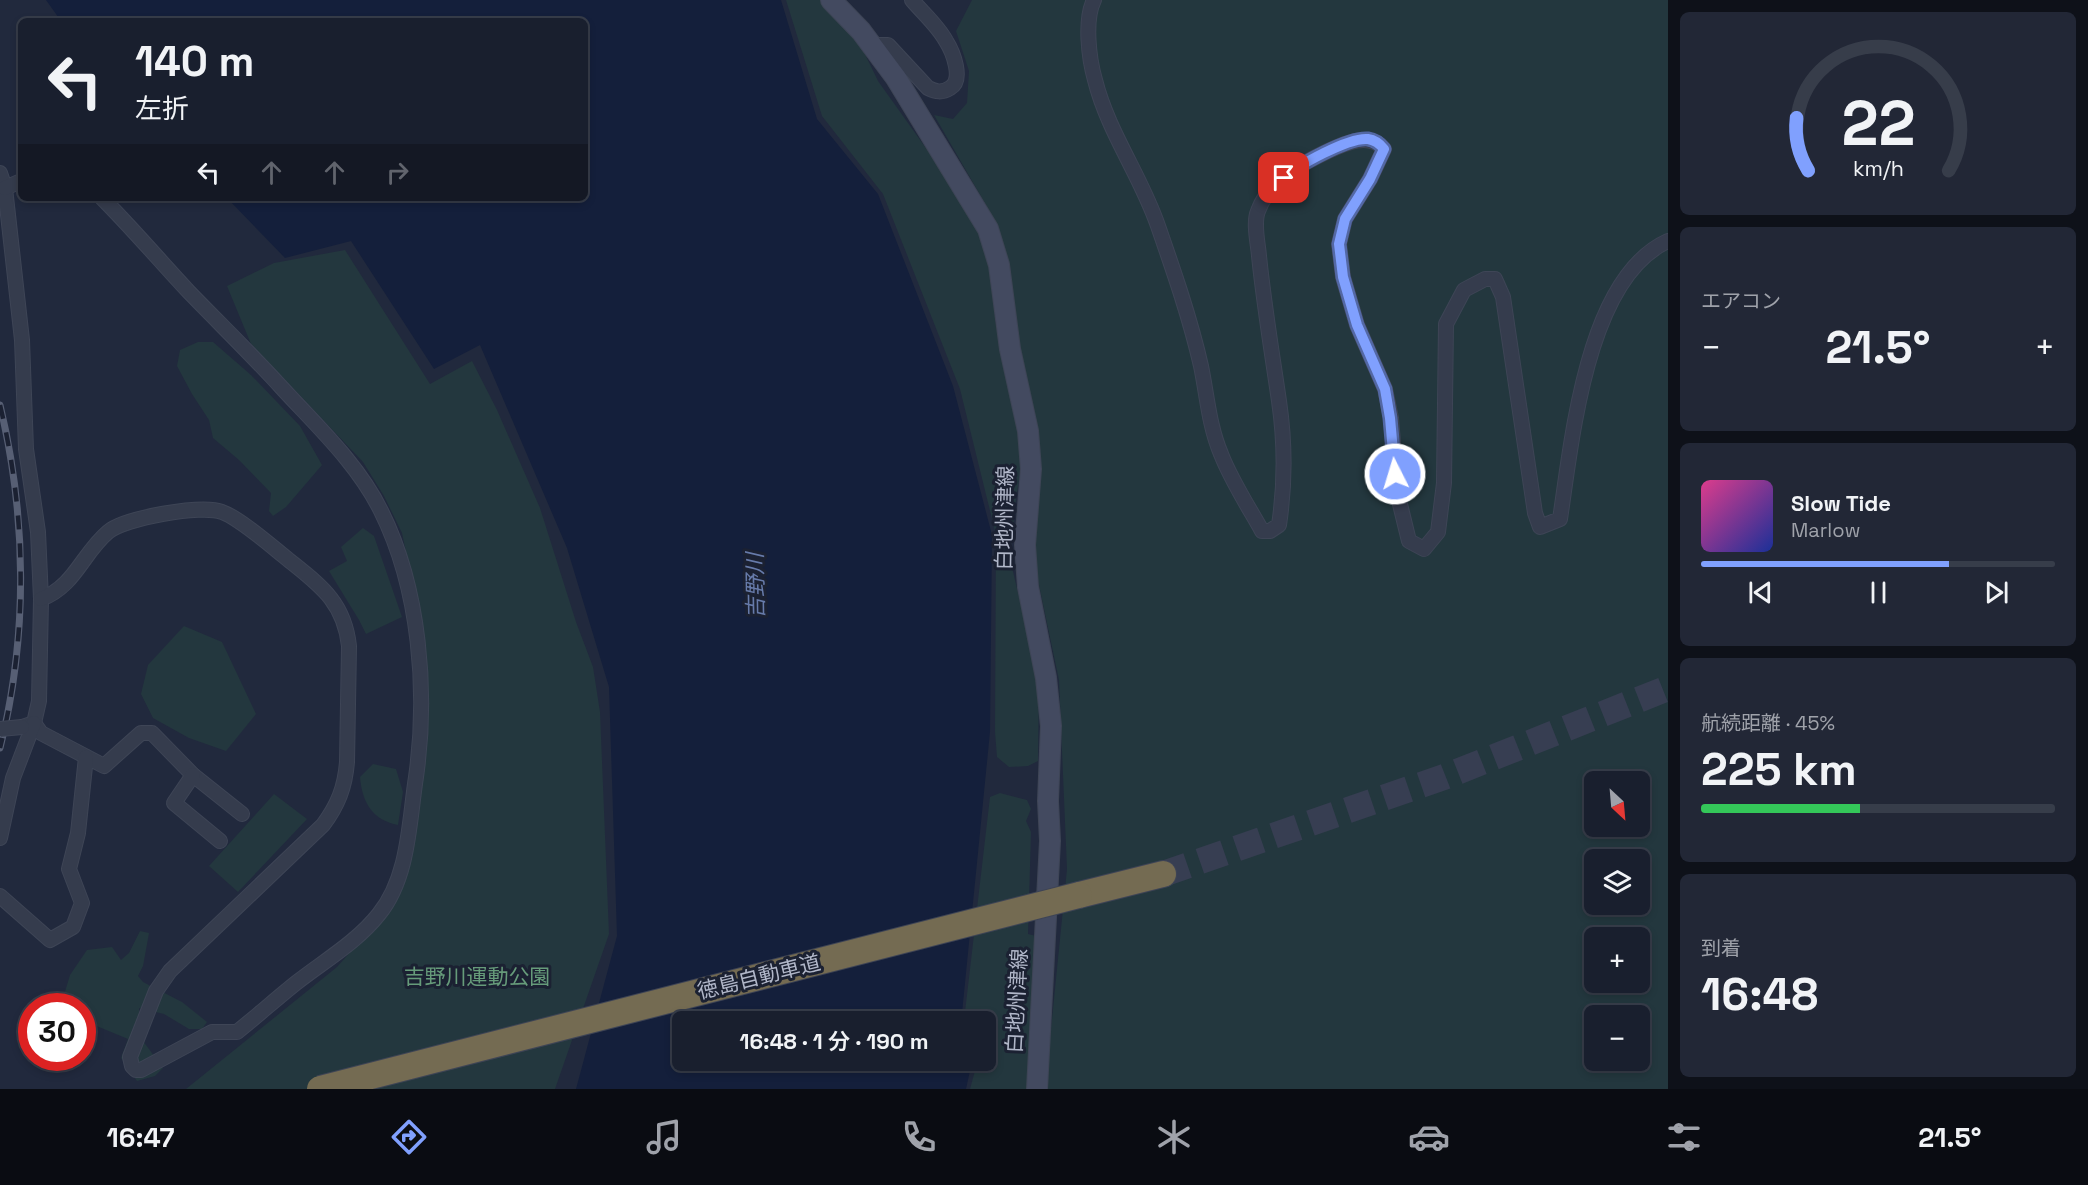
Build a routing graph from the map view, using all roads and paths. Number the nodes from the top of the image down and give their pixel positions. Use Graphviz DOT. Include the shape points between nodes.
graph roads {
  1 [pos="831,0"];
  2 [pos="912,0"];
  3 [pos="1094,0"];
  4 [pos="872,45"];
  5 [pos="0,173"];
  6 [pos="18,182"];
  7 [pos="5,188"];
  8 [pos="105,201"];
  9 [pos="1668,242"];
  10 [pos="41,599"];
  11 [pos="28,725"];
  12 [pos="0,729"];
  13 [pos="86,757"];
  14 [pos="193,775"];
  15 [pos="242,814"];
  16 [pos="0,838"];
  17 [pos="220,841"];
  18 [pos="1163,874"];
  19 [pos="0,896"];
  20 [pos="320,1089"];
  21 [pos="1037,1089"];
  1 -- 4 [label="main road, 白地州津線"];
  2 -- 4 [label="street" via="946,41 957,72 954,86 936,92 928,88 888,45"];
  3 -- 9 [label="street" via="1089,10 1094,79 1150,204 1183,298 1221,454 1262,531 1279,525 1283,452 1280,404 1265,316 1257,212 1270,189 1296,166 1338,146 1367,139 1384,149 1345,219 1339,244 1343,277 1357,325 1385,389 1397,492 1409,541 1424,549 1438,532 1444,483 1446,324 1464,290 1485,279 1495,279 1503,297 1540,527 1560,519 1579,400 1610,302 1623,279 1656,247"];
  4 -- 21 [label="main road, 白地州津線" via="988,229 999,266 1010,349 1028,431 1028,587 1051,726 1050,841"];
  5 -- 7 [label="street"];
  6 -- 7 [label="street"];
  7 -- 10 [label="street" via="22,340 26,449 38,532"];
  8 -- 10 [label="street" via="363,478 395,540 411,605 422,697 405,851 390,897 378,916 237,1032 212,1032 141,1070 132,1066 130,1058 152,999 170,972 323,825 338,802 346,762 347,630 325,590 256,534 223,512 205,508 143,518 107,532 61,589"];
  10 -- 11 [label="street" via="39,701"];
  11 -- 12 [label="street, bridge"];
  11 -- 13 [label="street"];
  11 -- 16 [label="street"];
  13 -- 14 [label="street" via="104,766 141,733 152,733"];
  13 -- 19 [label="street" via="78,833 69,868 82,903 73,927 50,940"];
  14 -- 15 [label="street"];
  14 -- 17 [label="street" via="174,803"];
  18 -- 20 [label="highway, 徳島自動車道, bridge"];
}
